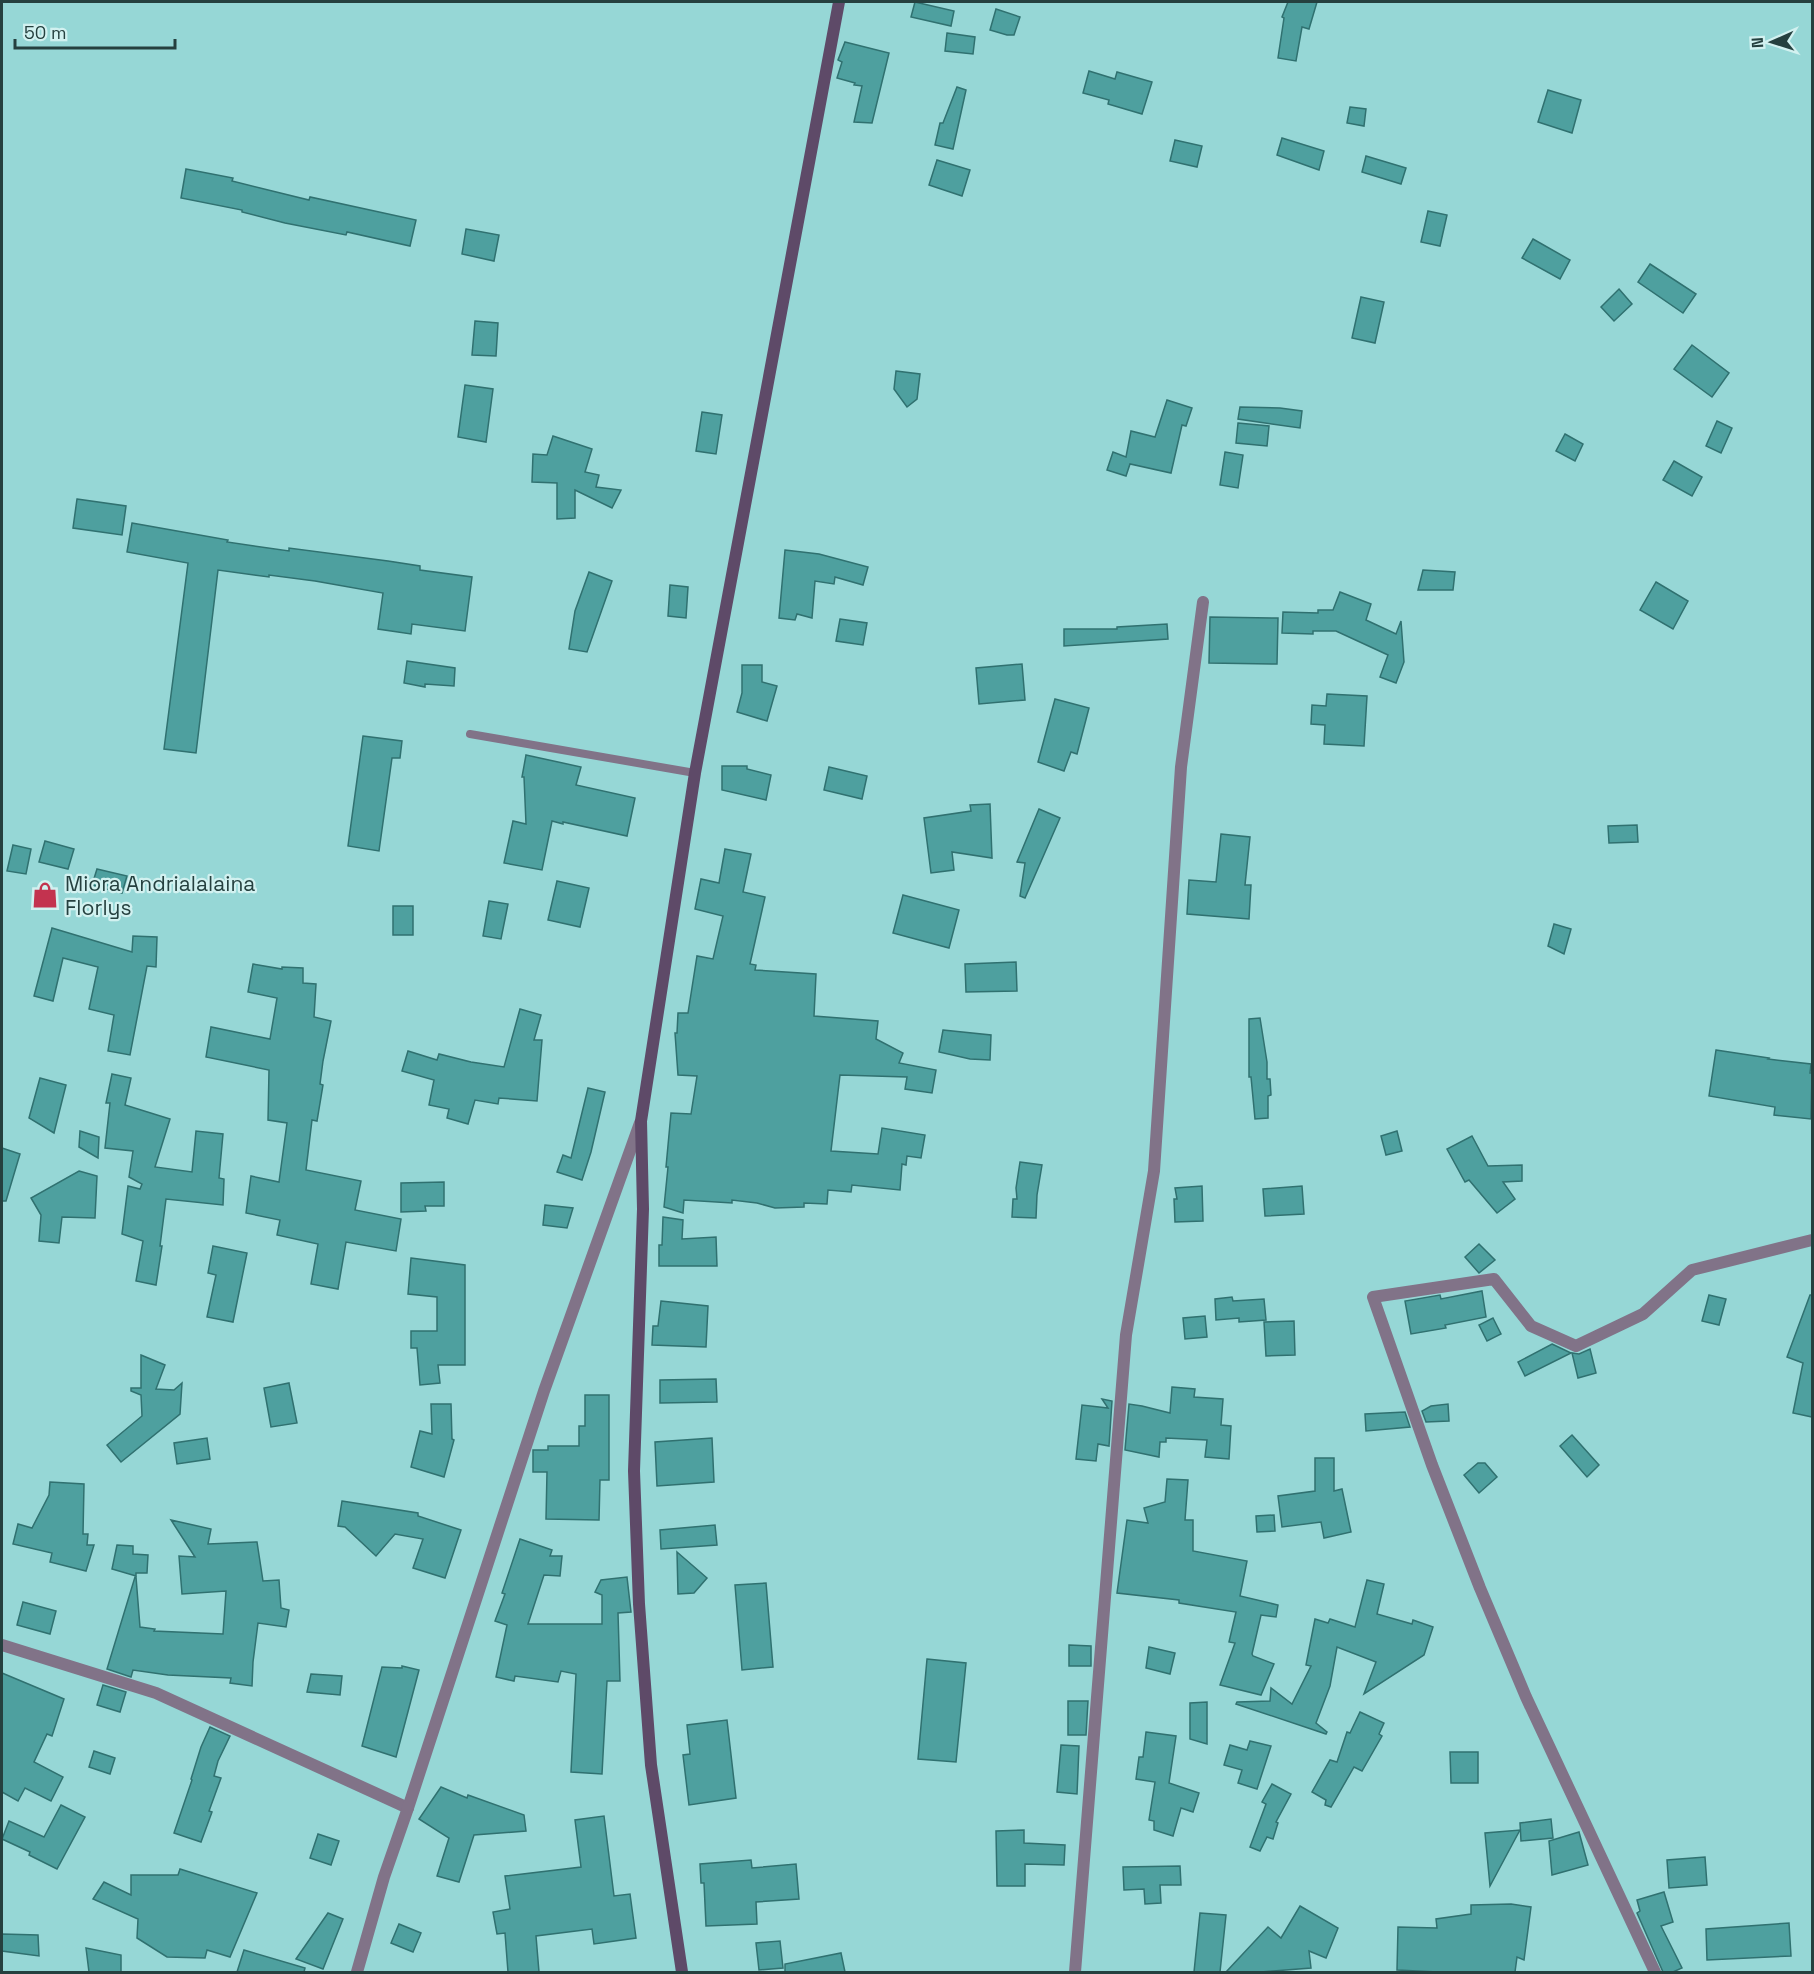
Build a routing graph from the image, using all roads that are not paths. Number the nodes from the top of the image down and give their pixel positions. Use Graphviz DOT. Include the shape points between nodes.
graph roads {
  1 [pos="839,2"];
  2 [pos="1203,602"];
  3 [pos="470,734"];
  4 [pos="695,773"];
  5 [pos="641,1121"];
  6 [pos="1812,1240"];
  7 [pos="2,1645"];
  8 [pos="408,1808"];
  9 [pos="357,1972"];
  10 [pos="682,1972"];
  11 [pos="1075,1972"];
  12 [pos="1655,1972"];
  1 -- 4 [label="main road"];
  2 -- 11 [label="street" via="1181,767 1154,1171 1126,1335"];
  3 -- 4 [label="lane"];
  4 -- 5 [label="main road"];
  5 -- 8 [label="street" via="544,1391"];
  5 -- 10 [label="main road" via="643,1209 634,1472 639,1604 651,1765"];
  6 -- 12 [label="street" via="1692,1270 1643,1314 1576,1346 1531,1326 1494,1280 1373,1297 1480,1588"];
  7 -- 8 [label="street" via="156,1693"];
  8 -- 9 [label="street"];
}
